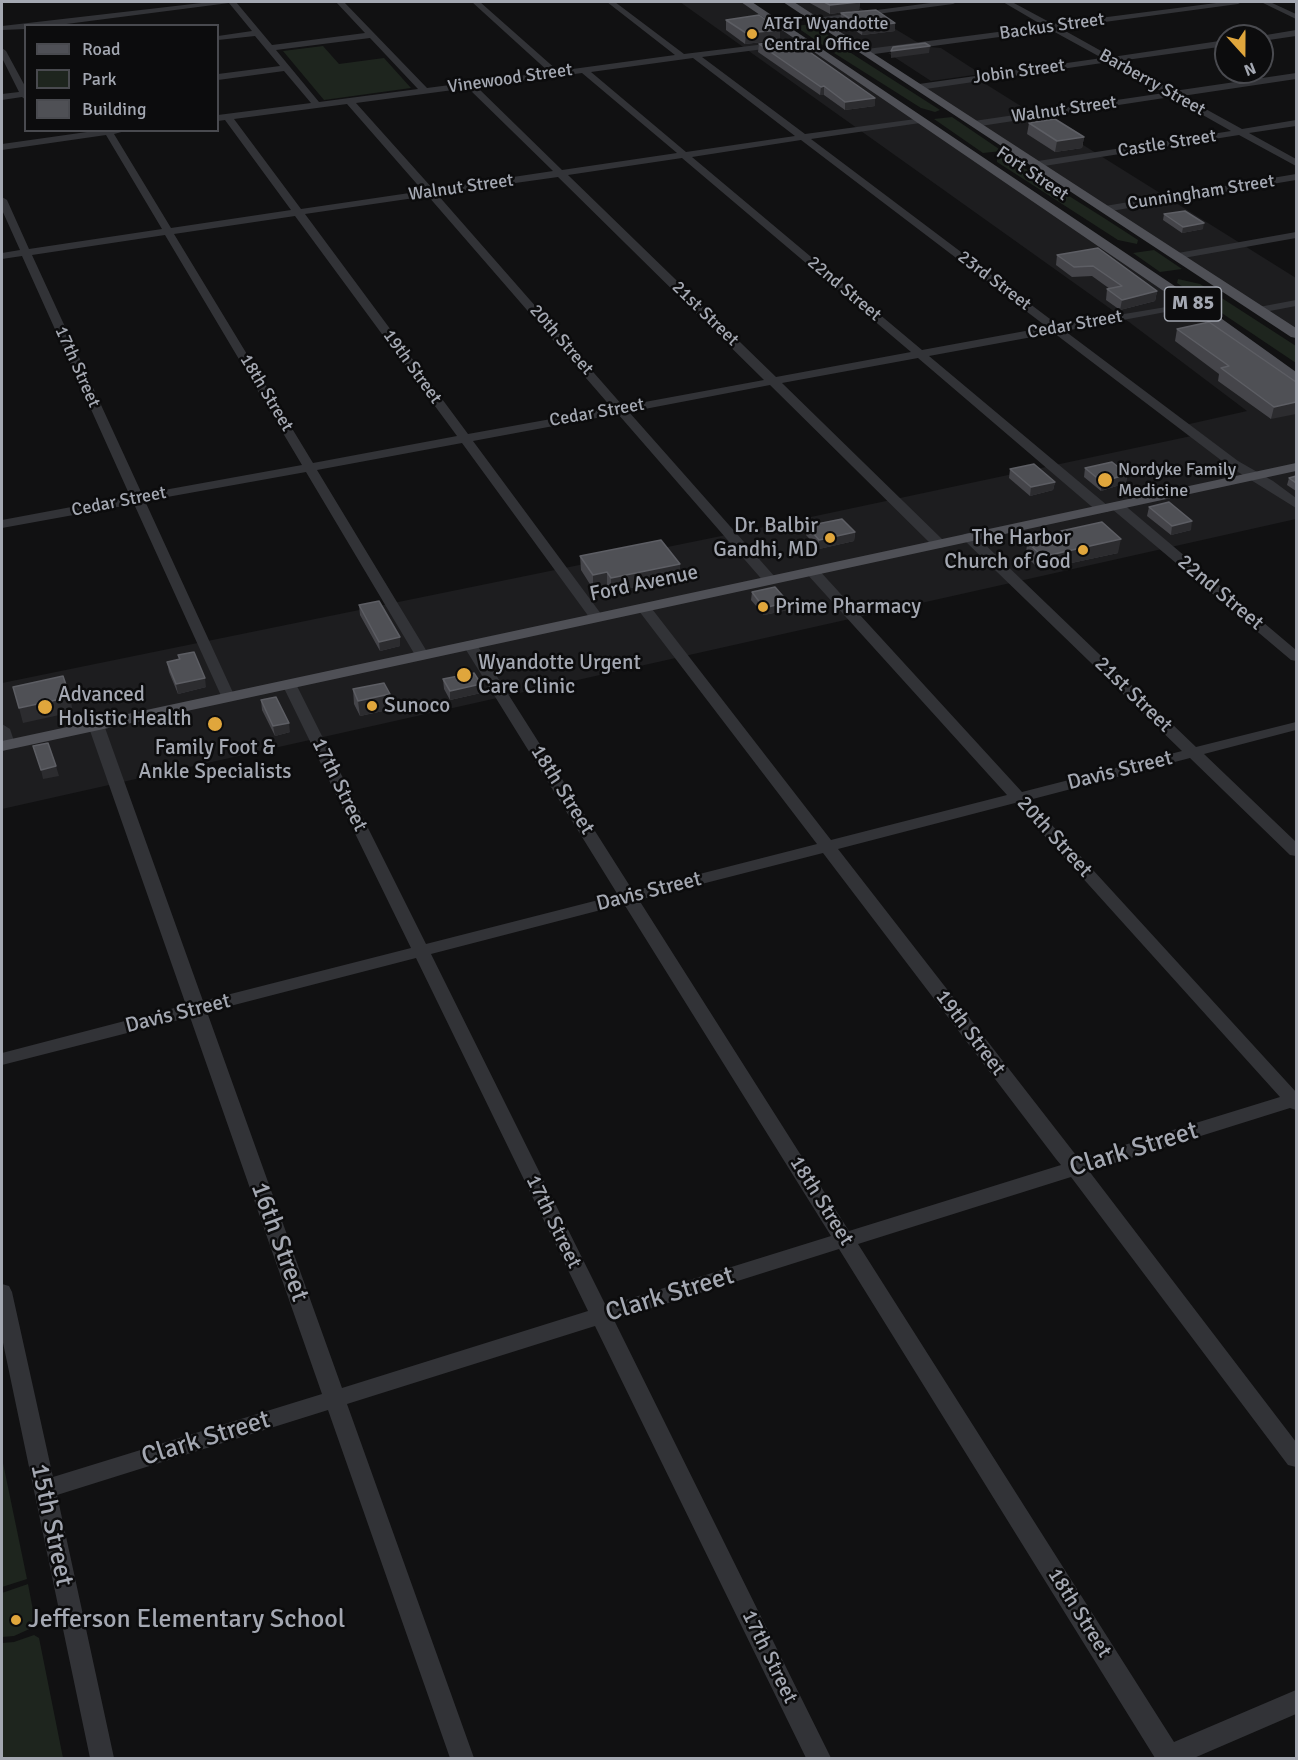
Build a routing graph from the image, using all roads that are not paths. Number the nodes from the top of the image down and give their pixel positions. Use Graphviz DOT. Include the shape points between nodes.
graph roads {
  1 [pos="226,2"];
  2 [pos="232,2"];
  3 [pos="340,2"];
  4 [pos="476,2"];
  5 [pos="611,2"];
  6 [pos="746,2"];
  7 [pos="758,2"];
  8 [pos="788,2"];
  9 [pos="953,2"];
  10 [pos="1007,2"];
  11 [pos="1238,2"];
  12 [pos="1265,2"];
  13 [pos="1296,17"];
  14 [pos="816,20"];
  15 [pos="43,24"];
  16 [pos="24,26"];
  17 [pos="1052,27"];
  18 [pos="2,28"];
  19 [pos="258,33"];
  20 [pos="1296,33"];
  21 [pos="372,35"];
  22 [pos="1274,36"];
  23 [pos="219,38"];
  24 [pos="803,40"];
  25 [pos="1214,45"];
  26 [pos="271,48"];
  27 [pos="829,49"];
  28 [pos="2,51"];
  29 [pos="867,52"];
  30 [pos="688,56"];
  31 [pos="832,59"];
  32 [pos="1110,59"];
  33 [pos="20,63"];
  34 [pos="8,64"];
  35 [pos="287,68"];
  36 [pos="584,69"];
  37 [pos="556,73"];
  38 [pos="1296,76"];
  39 [pos="219,77"];
  40 [pos="470,85"];
  41 [pos="919,87"];
  42 [pos="2,89"];
  43 [pos="425,91"];
  44 [pos="23,92"];
  45 [pos="1172,94"];
  46 [pos="932,95"];
  47 [pos="2,97"];
  48 [pos="350,101"];
  49 [pos="317,105"];
  50 [pos="954,110"];
  51 [pos="223,118"];
  52 [pos="920,120"];
  53 [pos="1296,123"];
  54 [pos="974,124"];
  55 [pos="44,132"];
  56 [pos="110,132"];
  57 [pos="1241,132"];
  58 [pos="803,137"];
  59 [pos="49,141"];
  60 [pos="2,147"];
  61 [pos="685,155"];
  62 [pos="990,157"];
  63 [pos="1296,163"];
  64 [pos="1038,164"];
  65 [pos="561,173"];
  66 [pos="1296,177"];
  67 [pos="1010,181"];
  68 [pos="431,192"];
  69 [pos="2,200"];
  70 [pos="1105,209"];
  71 [pos="298,212"];
  72 [pos="1128,224"];
  73 [pos="169,231"];
  74 [pos="1296,236"];
  75 [pos="1152,240"];
  76 [pos="26,252"];
  77 [pos="2,256"];
  78 [pos="1178,256"];
  79 [pos="1157,280"];
  80 [pos="1296,303"];
  81 [pos="1192,304"];
  82 [pos="1259,310"];
  83 [pos="1056,328"];
  84 [pos="1296,334"];
  85 [pos="1296,340"];
  86 [pos="921,353"];
  87 [pos="1296,378"];
  88 [pos="773,381"];
  89 [pos="621,409"];
  90 [pos="464,438"];
  91 [pos="309,466"];
  92 [pos="1296,467"];
  93 [pos="1255,476"];
  94 [pos="137,498"];
  95 [pos="1296,504"];
  96 [pos="1110,507"];
  97 [pos="2,524"];
  98 [pos="969,537"];
  99 [pos="939,544"];
  100 [pos="812,571"];
  101 [pos="770,580"];
  102 [pos="644,608"];
  103 [pos="597,618"];
  104 [pos="470,645"];
  105 [pos="422,655"];
  106 [pos="1296,657"];
  107 [pos="290,684"];
  108 [pos="228,696"];
  109 [pos="96,725"];
  110 [pos="1296,726"];
  111 [pos="3,740"];
  112 [pos="1192,753"];
  113 [pos="1019,797"];
  114 [pos="828,846"];
  115 [pos="1296,851"];
  116 [pos="630,897"];
  117 [pos="420,952"];
  118 [pos="196,1009"];
  119 [pos="2,1059"];
  120 [pos="1295,1100"];
  121 [pos="1075,1168"];
  122 [pos="845,1241"];
  123 [pos="3,1302"];
  124 [pos="600,1316"];
  125 [pos="335,1399"];
  126 [pos="1296,1458"];
  127 [pos="43,1490"];
  128 [pos="1296,1702"];
  129 [pos="102,1758"];
  130 [pos="462,1758"];
  131 [pos="819,1758"];
  132 [pos="1169,1758"];
  1 -- 15 [label="street"];
  2 -- 19 [label="street"];
  3 -- 21 [label="street"];
  4 -- 37 [label="street"];
  5 -- 30 [label="street, 23rd Street"];
  6 -- 24 [label="main road, Fort Street / M 85"];
  7 -- 14 [label="main road" via="789,22"];
  8 -- 14 [label="main road, Fort Street / M 85"];
  9 -- 14 [label="street"];
  10 -- 17 [label="street, Barberry Street"];
  11 -- 17 [label="street, Backus Street"];
  12 -- 13 [label="street"];
  14 -- 29 [label="main road, Fort Street / M 85"];
  16 -- 18 [label="street"];
  17 -- 29 [label="street, Backus Street"];
  17 -- 32 [label="street, Barberry Street"];
  19 -- 23 [label="street"];
  19 -- 26 [label="street"];
  20 -- 22 [label="street"];
  21 -- 26 [label="street"];
  21 -- 43 [label="street"];
  24 -- 27 [label="main road, Fort Street / M 85"];
  24 -- 30 [label="street, Vinewood Street"];
  25 -- 32 [label="street, Jobin Street"];
  26 -- 35 [label="street"];
  27 -- 31 [label="main road, Fort Street / M 85"];
  27 -- 46 [label="main road" via="849,49 898,81"];
  28 -- 34 [label="street"];
  29 -- 41 [label="main road, Fort Street / M 85"];
  30 -- 36 [label="street, Vinewood Street"];
  30 -- 58 [label="street, 23rd Street"];
  31 -- 50 [label="main road" via="867,75 925,114 938,116"];
  31 -- 52 [label="main road, Fort Street / M 85"];
  32 -- 41 [label="street, Jobin Street"];
  32 -- 45 [label="street, Barberry Street"];
  33 -- 34 [label="street"];
  34 -- 44 [label="street"];
  35 -- 39 [label="street"];
  35 -- 49 [label="street"];
  36 -- 37 [label="street, Vinewood Street"];
  36 -- 61 [label="street, 22nd Street"];
  37 -- 40 [label="street, Vinewood Street"];
  38 -- 45 [label="street, Walnut Street"];
  40 -- 43 [label="street, Vinewood Street"];
  40 -- 65 [label="street, 21st Street"];
  41 -- 46 [label="main road, Fort Street / M 85"];
  42 -- 44 [label="street"];
  43 -- 48 [label="street, Vinewood Street"];
  44 -- 47 [label="street"];
  45 -- 54 [label="street, Walnut Street"];
  45 -- 57 [label="street, Barberry Street"];
  46 -- 50 [label="main road, Fort Street / M 85"];
  48 -- 49 [label="street, Vinewood Street"];
  48 -- 68 [label="street, 20th Street"];
  49 -- 51 [label="street, Vinewood Street"];
  50 -- 54 [label="main road, Fort Street / M 85"];
  51 -- 71 [label="street, 19th Street"];
  52 -- 58 [label="street, Walnut Street"];
  52 -- 62 [label="main road, Fort Street / M 85"];
  53 -- 57 [label="street, Castle Street"];
  54 -- 64 [label="main road, Fort Street / M 85"];
  55 -- 59 [label="street"];
  56 -- 59 [label="street"];
  56 -- 73 [label="street, 18th Street"];
  57 -- 63 [label="street, Barberry Street"];
  57 -- 64 [label="street, Castle Street"];
  58 -- 61 [label="street, Walnut Street"];
  58 -- 83 [label="street, 23rd Street"];
  59 -- 60 [label="street"];
  61 -- 65 [label="street, Walnut Street"];
  61 -- 86 [label="street, 22nd Street"];
  62 -- 67 [label="main road, Fort Street / M 85"];
  62 -- 72 [label="main road" via="1010,156 1074,198"];
  64 -- 70 [label="main road, Fort Street / M 85"];
  65 -- 68 [label="street, Walnut Street"];
  65 -- 88 [label="street, 21st Street"];
  66 -- 70 [label="street, Cunningham Street"];
  67 -- 75 [label="main road" via="1040,192 1124,246 1147,247"];
  67 -- 79 [label="main road, Fort Street / M 85"];
  68 -- 71 [label="street, Walnut Street"];
  68 -- 89 [label="street, 20th Street"];
  69 -- 76 [label="street, 17th Street"];
  70 -- 72 [label="main road, Fort Street / M 85"];
  71 -- 73 [label="street, Walnut Street"];
  71 -- 90 [label="street, 19th Street"];
  72 -- 75 [label="main road, Fort Street / M 85"];
  73 -- 76 [label="street, Walnut Street"];
  73 -- 91 [label="street, 18th Street"];
  74 -- 78 [label="street"];
  75 -- 78 [label="main road, Fort Street / M 85"];
  76 -- 77 [label="street, Walnut Street"];
  76 -- 94 [label="street, 17th Street"];
  78 -- 82 [label="main road, Fort Street / M 85"];
  79 -- 81 [label="main road, Fort Street / M 85"];
  79 -- 85 [label="main road" via="1173,273 1194,277"];
  80 -- 82 [label="street"];
  81 -- 83 [label="street, Cedar Street"];
  81 -- 87 [label="main road, Fort Street / M 85"];
  82 -- 84 [label="main road, Fort Street / M 85"];
  83 -- 86 [label="street, Cedar Street"];
  83 -- 93 [label="street, 23rd Street"];
  86 -- 88 [label="street, Cedar Street"];
  86 -- 96 [label="street, 22nd Street"];
  88 -- 89 [label="street, Cedar Street"];
  88 -- 99 [label="street, 21st Street"];
  89 -- 90 [label="street, Cedar Street"];
  89 -- 101 [label="street, 20th Street"];
  90 -- 91 [label="street, Cedar Street"];
  90 -- 103 [label="street, 19th Street"];
  91 -- 94 [label="street, Cedar Street"];
  91 -- 105 [label="street, 18th Street"];
  92 -- 93 [label="main road, Ford Avenue"];
  93 -- 95 [label="street, 23rd Street"];
  93 -- 96 [label="main road, Ford Avenue"];
  94 -- 97 [label="street, Cedar Street"];
  94 -- 108 [label="street, 17th Street"];
  96 -- 98 [label="main road, Ford Avenue"];
  96 -- 106 [label="street, 22nd Street"];
  98 -- 99 [label="main road, Ford Avenue"];
  98 -- 112 [label="street, 21st Street"];
  99 -- 100 [label="main road, Ford Avenue"];
  100 -- 101 [label="main road, Ford Avenue"];
  100 -- 113 [label="street, 20th Street"];
  101 -- 102 [label="main road, Ford Avenue"];
  102 -- 103 [label="main road, Ford Avenue"];
  102 -- 114 [label="street, 19th Street"];
  103 -- 104 [label="main road, Ford Avenue"];
  104 -- 105 [label="main road, Ford Avenue"];
  104 -- 116 [label="street, 18th Street"];
  105 -- 107 [label="main road, Ford Avenue"];
  107 -- 108 [label="main road, Ford Avenue"];
  107 -- 117 [label="street, 17th Street"];
  108 -- 109 [label="main road, Ford Avenue"];
  109 -- 111 [label="main road, Ford Avenue"];
  109 -- 118 [label="street, 16th Street"];
  110 -- 112 [label="street, Davis Street"];
  112 -- 113 [label="street, Davis Street"];
  112 -- 115 [label="street, 21st Street"];
  113 -- 114 [label="street, Davis Street"];
  113 -- 120 [label="street, 20th Street"];
  114 -- 116 [label="street, Davis Street"];
  114 -- 121 [label="street, 19th Street"];
  116 -- 117 [label="street, Davis Street"];
  116 -- 122 [label="street, 18th Street"];
  117 -- 118 [label="street, Davis Street"];
  117 -- 124 [label="street, 17th Street"];
  118 -- 119 [label="street, Davis Street"];
  118 -- 125 [label="street, 16th Street"];
  120 -- 121 [label="street, Clark Street"];
  121 -- 122 [label="street, Clark Street"];
  121 -- 126 [label="street, 19th Street"];
  122 -- 124 [label="street, Clark Street"];
  122 -- 132 [label="street, 18th Street"];
  123 -- 127 [label="street, 15th Street"];
  124 -- 125 [label="street, Clark Street"];
  124 -- 131 [label="street, 17th Street"];
  125 -- 127 [label="street, Clark Street"];
  125 -- 130 [label="street, 16th Street"];
  127 -- 129 [label="street, 15th Street"];
  128 -- 132 [label="street"];
}
